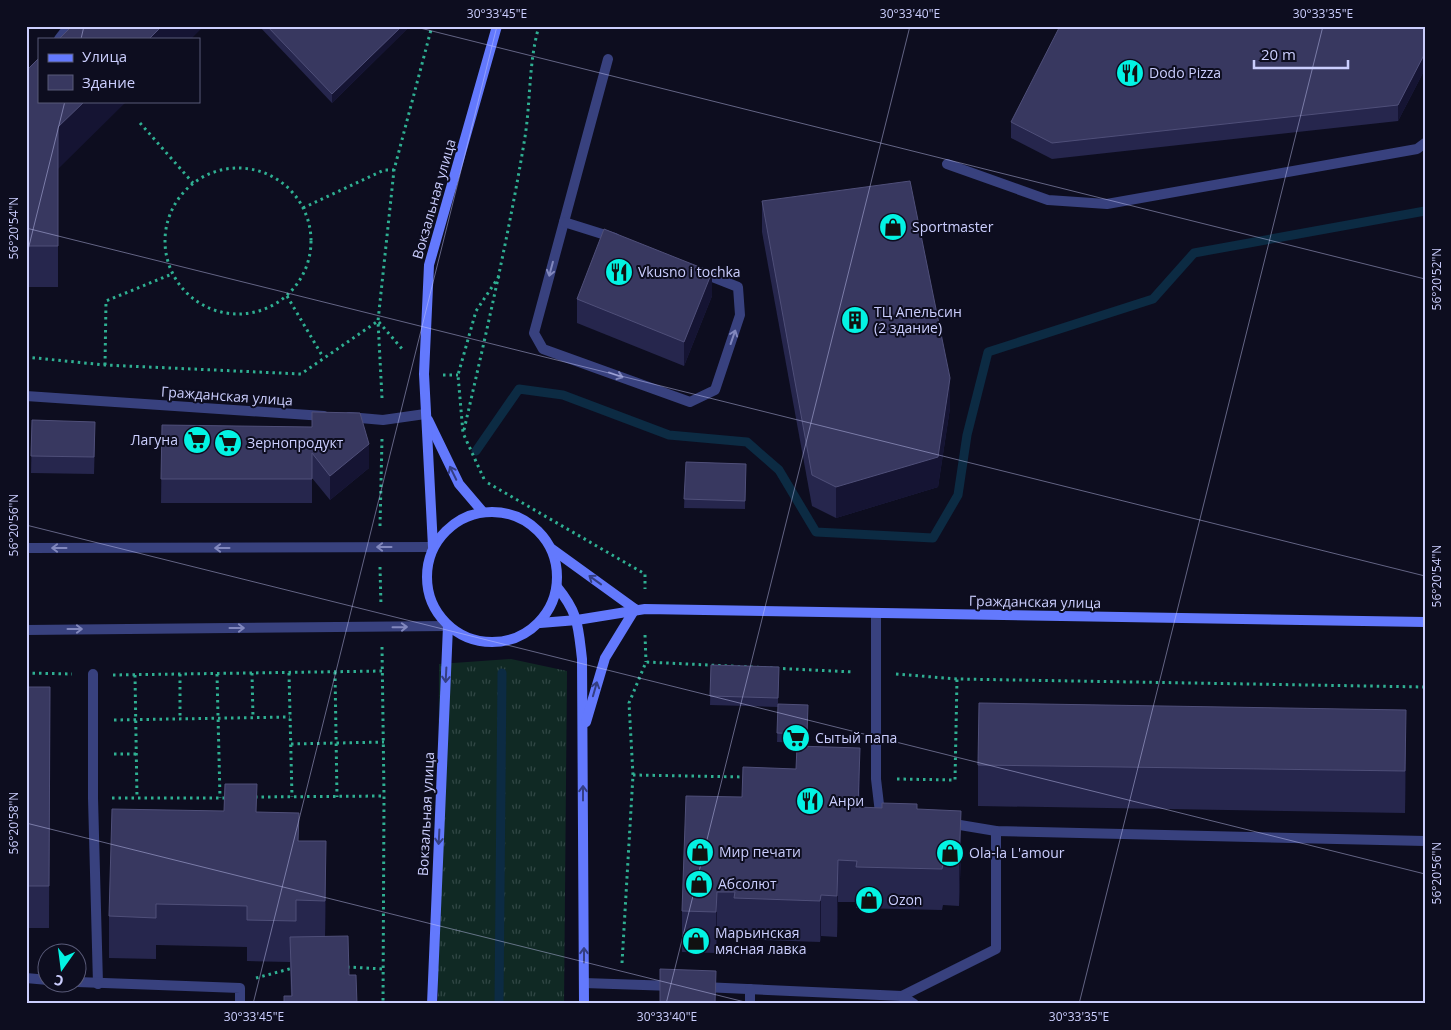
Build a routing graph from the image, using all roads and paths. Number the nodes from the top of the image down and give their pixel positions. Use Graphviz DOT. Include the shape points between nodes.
graph roads {
  1 [pos="70,26"];
  2 [pos="432,26"];
  3 [pos="497,26"];
  4 [pos="539,26"];
  5 [pos="60,38"];
  6 [pos="608,59"];
  7 [pos="140,123"];
  8 [pos="1425,143"];
  9 [pos="947,164"];
  10 [pos="394,170"];
  11 [pos="193,183"];
  12 [pos="303,208"];
  13 [pos="564,222"];
  14 [pos="621,240"];
  15 [pos="693,269"];
  16 [pos="172,274"];
  17 [pos="500,275"];
  18 [pos="286,296"];
  19 [pos="378,321"];
  20 [pos="26,357"];
  21 [pos="323,357"];
  22 [pos="105,366"];
  23 [pos="424,374"];
  24 [pos="458,375"];
  25 [pos="26,396"];
  26 [pos="425,414"];
  27 [pos="383,420"];
  28 [pos="463,433"];
  29 [pos="482,512"];
  30 [pos="380,547"];
  31 [pos="433,547"];
  32 [pos="26,548"];
  33 [pos="552,549"];
  34 [pos="557,587"];
  35 [pos="640,609"];
  36 [pos="876,613"];
  37 [pos="577,620"];
  38 [pos="1425,622"];
  39 [pos="540,623"];
  40 [pos="448,626"];
  41 [pos="381,627"];
  42 [pos="26,630"];
  43 [pos="383,671"];
  44 [pos="335,672"];
  45 [pos="252,673"];
  46 [pos="289,673"];
  47 [pos="874,673"];
  48 [pos="26,674"];
  49 [pos="93,674"];
  50 [pos="180,674"];
  51 [pos="217,674"];
  52 [pos="135,675"];
  53 [pos="957,679"];
  54 [pos="1425,687"];
  55 [pos="290,717"];
  56 [pos="218,718"];
  57 [pos="253,718"];
  58 [pos="180,719"];
  59 [pos="94,720"];
  60 [pos="136,720"];
  61 [pos="582,737"];
  62 [pos="384,742"];
  63 [pos="336,743"];
  64 [pos="291,744"];
  65 [pos="633,775"];
  66 [pos="749,777"];
  67 [pos="876,779"];
  68 [pos="384,796"];
  69 [pos="247,797"];
  70 [pos="292,797"];
  71 [pos="337,797"];
  72 [pos="93,798"];
  73 [pos="137,798"];
  74 [pos="220,798"];
  75 [pos="238,798"];
  76 [pos="900,816"];
  77 [pos="938,822"];
  78 [pos="996,831"];
  79 [pos="1425,841"];
  80 [pos="338,966"];
  81 [pos="302,967"];
  82 [pos="384,969"];
  83 [pos="88,983"];
  84 [pos="584,983"];
  85 [pos="98,984"];
  86 [pos="620,984"];
  87 [pos="255,987"];
  88 [pos="750,990"];
  89 [pos="902,996"];
  90 [pos="240,1004"];
  91 [pos="383,1004"];
  92 [pos="432,1004"];
  93 [pos="584,1004"];
  94 [pos="750,1004"];
  95 [pos="914,1004"];
  1 -- 5 [label="street"];
  2 -- 10 [label="path"];
  3 -- 23 [label="main road, Вокзальная улица" via="429,265"];
  4 -- 17 [label="path" via="534,43 525,141"];
  6 -- 13 [label="street"];
  7 -- 11 [label="path"];
  8 -- 9 [label="street" via="1417,149 1107,204 1048,200"];
  10 -- 12 [label="path" via="384,170"];
  10 -- 19 [label="path"];
  11 -- 12 [label="path" via="211,172 232,168 254,170 280,182"];
  11 -- 16 [label="path" via="176,202 166,225 165,250"];
  12 -- 18 [label="path" via="310,231 310,255 302,277"];
  13 -- 14 [label="street"];
  13 -- 15 [label="street, one-way" via="534,332 543,349 690,402 715,390 740,316 738,287"];
  16 -- 18 [label="path" via="185,292 203,305 224,313 246,314"];
  16 -- 22 [label="path" via="106,302"];
  17 -- 24 [label="path" via="476,311"];
  17 -- 28 [label="path"];
  18 -- 21 [label="path"];
  19 -- 21 [label="path"];
  19 -- 23 [label="path"];
  19 -- 27 [label="path"];
  20 -- 22 [label="path"];
  21 -- 22 [label="path" via="300,374"];
  23 -- 24 [label="path"];
  23 -- 26 [label="main road, Вокзальная улица"];
  24 -- 28 [label="path"];
  25 -- 27 [label="street, Гражданская улица"];
  26 -- 27 [label="street, Гражданская улица"];
  29 -- 26 [label="main road, Вокзальная улица, one-way" via="459,484"];
  26 -- 31 [label="main road, Вокзальная улица"];
  27 -- 30 [label="path"];
  28 -- 35 [label="path" via="486,482 645,574"];
  29 -- 31 [label="main road, Вокзальная улица" via="462,518 446,530"];
  29 -- 33 [label="main road, Вокзальная улица" via="504,512 523,519 540,532"];
  31 -- 30 [label="street, one-way"];
  30 -- 32 [label="street, one-way"];
  30 -- 41 [label="path"];
  31 -- 40 [label="main road, Вокзальная улица" via="426,574 431,603"];
  33 -- 34 [label="main road, Вокзальная улица"];
  35 -- 33 [label="main road, one-way"];
  34 -- 37 [label="main road" via="572,605"];
  34 -- 39 [label="main road, Вокзальная улица" via="551,606"];
  35 -- 36 [label="main road, Гражданская улица"];
  35 -- 37 [label="main road, Гражданская улица"];
  61 -- 35 [label="main road, one-way" via="605,658"];
  36 -- 38 [label="main road, Гражданская улица"];
  36 -- 47 [label="street"];
  37 -- 39 [label="main road, Гражданская улица"];
  37 -- 61 [label="main road" via="582,659"];
  39 -- 40 [label="main road, Вокзальная улица" via="524,635 505,642 465,637"];
  41 -- 40 [label="street, one-way"];
  40 -- 92 [label="main road, Вокзальная улица, one-way"];
  42 -- 41 [label="street, one-way"];
  41 -- 43 [label="path"];
  43 -- 44 [label="path"];
  43 -- 62 [label="path"];
  44 -- 46 [label="path"];
  44 -- 63 [label="path"];
  45 -- 46 [label="path"];
  45 -- 51 [label="path"];
  45 -- 57 [label="path"];
  46 -- 55 [label="path"];
  47 -- 53 [label="path"];
  47 -- 65 [label="path" via="646,662 629,703"];
  47 -- 67 [label="street"];
  48 -- 49 [label="path"];
  49 -- 52 [label="path"];
  49 -- 59 [label="street"];
  50 -- 51 [label="path"];
  50 -- 52 [label="path"];
  50 -- 58 [label="path"];
  51 -- 56 [label="path"];
  52 -- 60 [label="path"];
  53 -- 54 [label="path"];
  53 -- 67 [label="path" via="955,780"];
  55 -- 57 [label="path"];
  55 -- 64 [label="path"];
  56 -- 57 [label="path"];
  56 -- 58 [label="path"];
  56 -- 74 [label="path"];
  58 -- 60 [label="path"];
  59 -- 60 [label="path"];
  59 -- 72 [label="street"];
  60 -- 73 [label="path"];
  84 -- 61 [label="main road, one-way"];
  62 -- 63 [label="path"];
  62 -- 68 [label="path"];
  63 -- 64 [label="path"];
  63 -- 71 [label="path"];
  64 -- 70 [label="path"];
  65 -- 66 [label="path"];
  65 -- 86 [label="path"];
  67 -- 76 [label="street" via="880,812"];
  68 -- 71 [label="path"];
  68 -- 82 [label="path"];
  69 -- 70 [label="path"];
  70 -- 71 [label="path"];
  72 -- 73 [label="path"];
  72 -- 85 [label="street"];
  73 -- 74 [label="path"];
  74 -- 75 [label="path"];
  77 -- 78 [label="street"];
  78 -- 79 [label="street"];
  78 -- 89 [label="street" via="996,949"];
  80 -- 82 [label="path"];
  81 -- 87 [label="path" via="284,969 255,979"];
  82 -- 91 [label="path"];
  83 -- 85 [label="street"];
  84 -- 86 [label="street"];
  84 -- 93 [label="main road"];
  85 -- 90 [label="street" via="240,988"];
  86 -- 88 [label="street"];
  88 -- 89 [label="street"];
  88 -- 94 [label="street"];
  89 -- 95 [label="street"];
}
